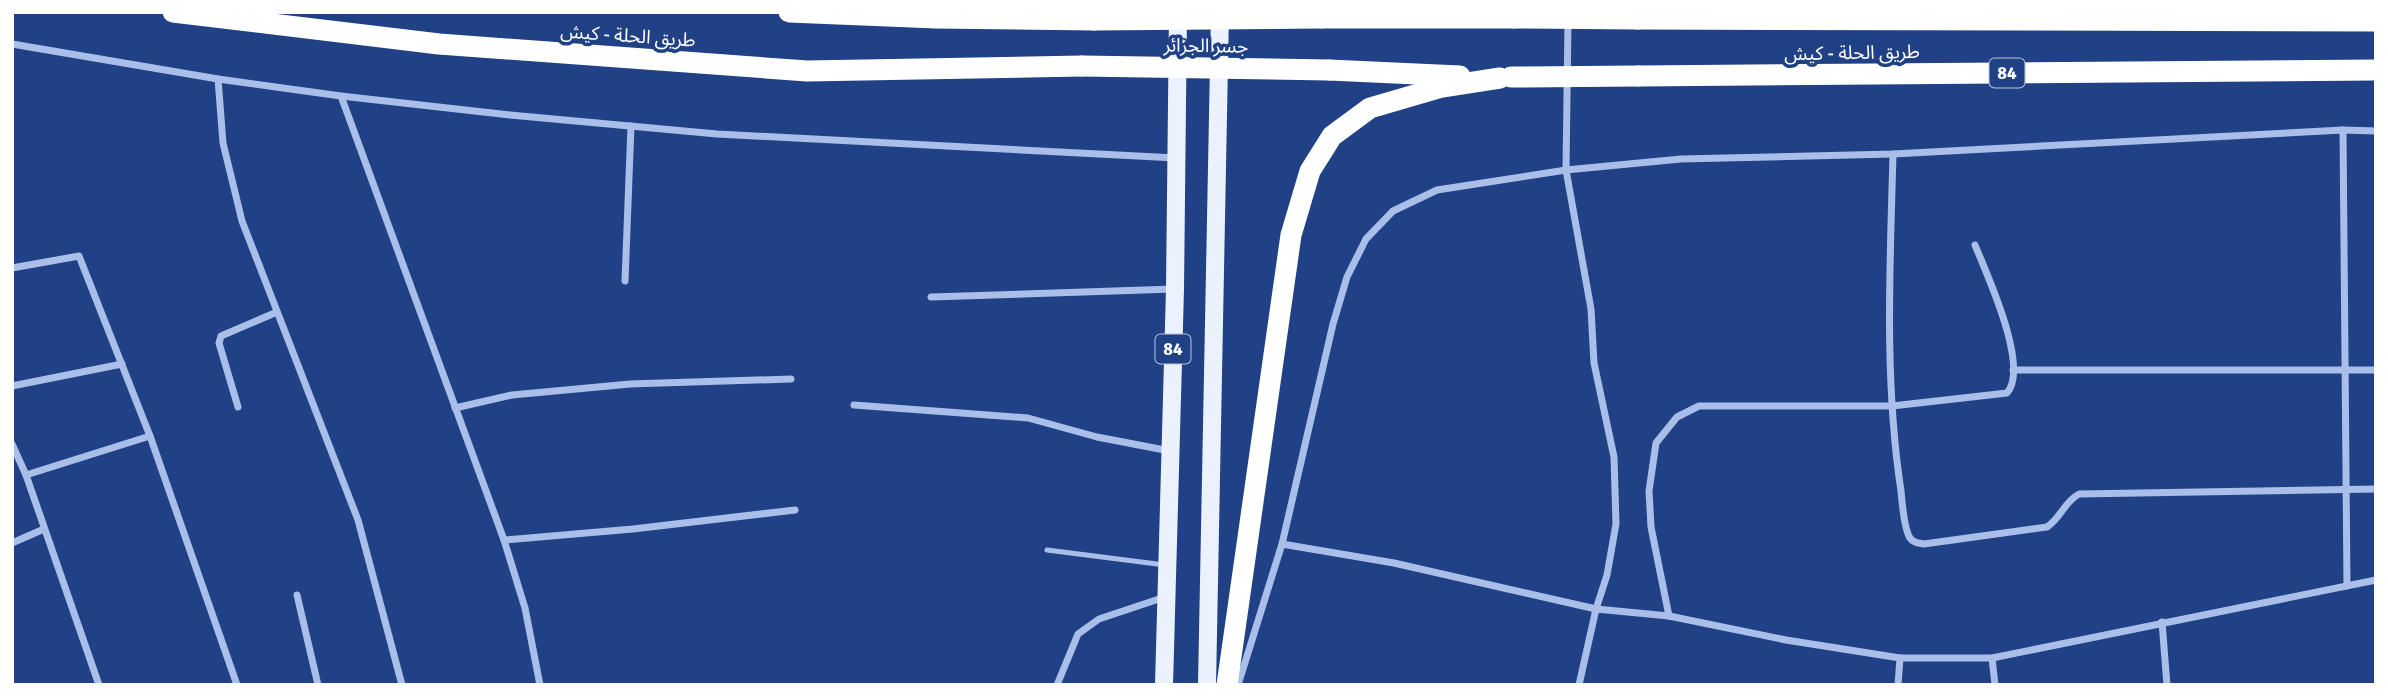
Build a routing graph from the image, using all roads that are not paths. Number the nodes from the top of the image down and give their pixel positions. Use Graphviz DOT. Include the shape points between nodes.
graph roads {
  1 [pos="173,12"];
  2 [pos="789,12"];
  3 [pos="1014,12"];
  4 [pos="1178,12"];
  5 [pos="1220,12"];
  6 [pos="1568,12"];
  7 [pos="1055,20"];
  8 [pos="2376,20"];
  9 [pos="12,44"];
  10 [pos="1082,66"];
  11 [pos="1329,69"];
  12 [pos="2376,70"];
  13 [pos="1506,78"];
  14 [pos="218,79"];
  15 [pos="341,96"];
  16 [pos="631,126"];
  17 [pos="2343,130"];
  18 [pos="2376,131"];
  19 [pos="1893,154"];
  20 [pos="1176,158"];
  21 [pos="1566,170"];
  22 [pos="1975,245"];
  23 [pos="12,268"];
  24 [pos="625,281"];
  25 [pos="1175,289"];
  26 [pos="931,297"];
  27 [pos="277,312"];
  28 [pos="122,364"];
  29 [pos="2013,370"];
  30 [pos="2344,370"];
  31 [pos="2376,370"];
  32 [pos="791,379"];
  33 [pos="12,386"];
  34 [pos="853,405"];
  35 [pos="1892,406"];
  36 [pos="238,407"];
  37 [pos="455,408"];
  38 [pos="150,436"];
  39 [pos="12,444"];
  40 [pos="1170,452"];
  41 [pos="26,475"];
  42 [pos="2376,489"];
  43 [pos="2345,490"];
  44 [pos="795,510"];
  45 [pos="44,529"];
  46 [pos="504,540"];
  47 [pos="12,543"];
  48 [pos="1282,544"];
  49 [pos="1046,550"];
  50 [pos="1167,565"];
  51 [pos="2376,580"];
  52 [pos="2347,586"];
  53 [pos="297,595"];
  54 [pos="1166,597"];
  55 [pos="1596,610"];
  56 [pos="1669,616"];
  57 [pos="2162,622"];
  58 [pos="1900,658"];
  59 [pos="1992,658"];
  60 [pos="99,685"];
  61 [pos="237,685"];
  62 [pos="318,685"];
  63 [pos="402,685"];
  64 [pos="540,685"];
  65 [pos="1057,685"];
  66 [pos="1164,685"];
  67 [pos="1207,685"];
  68 [pos="1227,685"];
  69 [pos="1238,685"];
  70 [pos="1579,685"];
  71 [pos="1898,685"];
  72 [pos="1995,685"];
  73 [pos="2167,685"];
  1 -- 10 [label="highway, طريق الحلة - كيش" via="439,44 807,71"];
  2 -- 7 [label="highway"];
  3 -- 7 [label="highway"];
  4 -- 20 [label="main road, 84"];
  5 -- 67 [label="main road"];
  6 -- 21 [label="street"];
  7 -- 8 [label="highway, جسر الجزائر, bridge"];
  9 -- 14 [label="street"];
  10 -- 11 [label="highway, جسر الجزائر, bridge"];
  11 -- 13 [label="highway, طريق الحلة - كيش"];
  12 -- 13 [label="highway, طريق الحلة - كيش / 84, bridge"];
  13 -- 68 [label="highway" via="1442,87 1370,108 1332,136 1310,171 1291,235"];
  14 -- 15 [label="street"];
  14 -- 27 [label="street" via="223,143 242,221"];
  15 -- 16 [label="street"];
  15 -- 37 [label="street"];
  16 -- 20 [label="street"];
  16 -- 24 [label="street"];
  17 -- 18 [label="street"];
  17 -- 19 [label="street"];
  17 -- 30 [label="street"];
  19 -- 21 [label="street" via="1681,159"];
  19 -- 35 [label="street"];
  20 -- 25 [label="main road, 84"];
  21 -- 48 [label="street" via="1437,190 1393,211 1366,239 1347,277 1334,324"];
  21 -- 55 [label="street" via="1591,309 1594,363 1614,457 1616,524"];
  22 -- 29 [label="street" via="2005,323"];
  23 -- 28 [label="street" via="79,256"];
  25 -- 26 [label="street"];
  25 -- 40 [label="main road, 84"];
  27 -- 36 [label="street" via="221,336"];
  27 -- 63 [label="street" via="358,520"];
  28 -- 33 [label="street"];
  28 -- 38 [label="street"];
  29 -- 30 [label="street"];
  29 -- 35 [label="street" via="2007,393"];
  30 -- 31 [label="street"];
  30 -- 43 [label="street"];
  32 -- 37 [label="street" via="630,384 512,395"];
  34 -- 40 [label="street" via="1028,418"];
  35 -- 43 [label="street" via="1909,538 1924,544 2047,527 2079,494"];
  35 -- 56 [label="street" via="1699,406 1677,417 1657,443 1649,491 1651,527"];
  37 -- 46 [label="street"];
  38 -- 41 [label="street"];
  38 -- 61 [label="street"];
  39 -- 41 [label="street"];
  40 -- 50 [label="main road, 84"];
  41 -- 45 [label="street"];
  42 -- 43 [label="street"];
  43 -- 52 [label="street"];
  44 -- 46 [label="street"];
  45 -- 47 [label="street"];
  45 -- 60 [label="street"];
  46 -- 64 [label="street" via="525,608"];
  48 -- 55 [label="street" via="1394,563"];
  48 -- 69 [label="street"];
  49 -- 50 [label="lane"];
  50 -- 54 [label="main road, 84"];
  51 -- 52 [label="street"];
  52 -- 57 [label="street"];
  53 -- 62 [label="street"];
  54 -- 65 [label="street" via="1099,619 1078,634"];
  54 -- 66 [label="main road, 84"];
  55 -- 56 [label="street"];
  55 -- 70 [label="street"];
  56 -- 58 [label="street"];
  57 -- 59 [label="street"];
  57 -- 73 [label="street"];
  58 -- 59 [label="street"];
  58 -- 71 [label="street"];
  59 -- 72 [label="street"];
}
